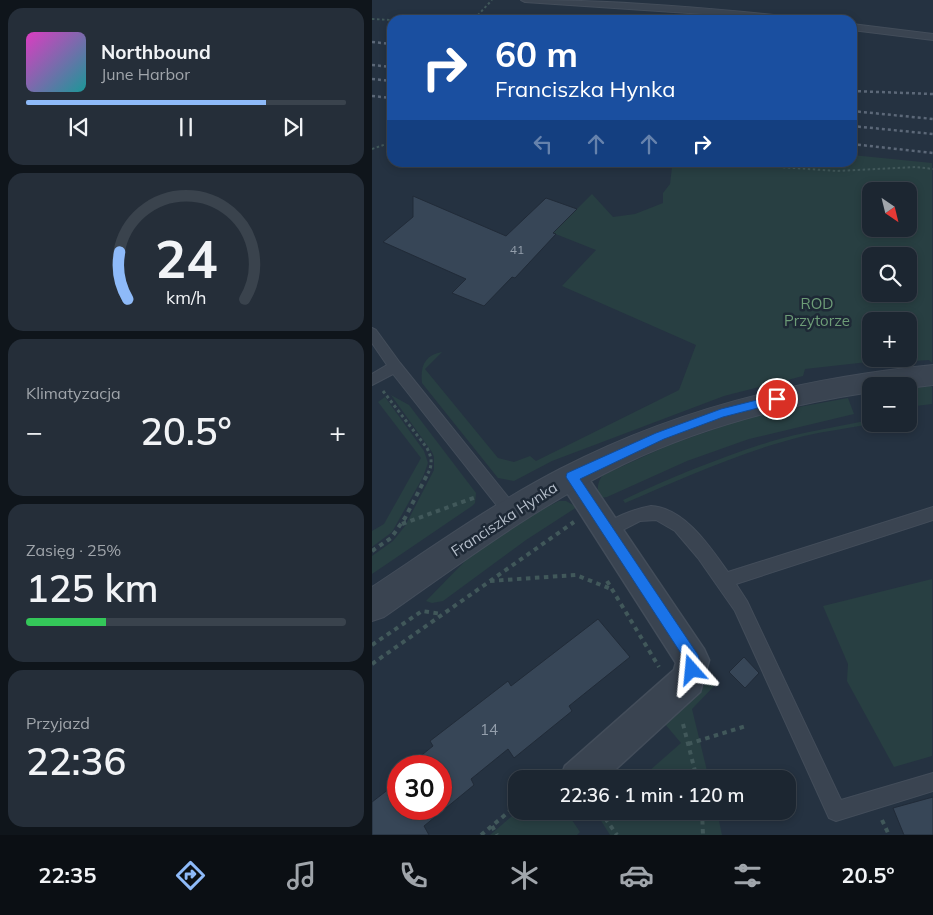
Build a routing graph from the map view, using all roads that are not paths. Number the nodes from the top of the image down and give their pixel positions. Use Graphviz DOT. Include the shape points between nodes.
graph roads {
  1 [pos="525,0"];
  2 [pos="750,15"];
  3 [pos="857,28"];
  4 [pos="932,37"];
  5 [pos="372,333"];
  6 [pos="396,367"];
  7 [pos="932,375"];
  8 [pos="372,380"];
  9 [pos="572,477"];
  10 [pos="503,502"];
  11 [pos="932,513"];
  12 [pos="587,524"];
  13 [pos="724,580"];
  14 [pos="372,606"];
  15 [pos="588,770"];
  16 [pos="932,782"];
  1 -- 2 [label="lane"];
  3 -- 4 [label="lane"];
  5 -- 6 [label="lane"];
  6 -- 8 [label="lane"];
  6 -- 10 [label="lane"];
  7 -- 9 [label="street, Franciszka Hynka" via="887,379 721,413 660,436"];
  9 -- 10 [label="street, Franciszka Hynka"];
  9 -- 12 [label="street"];
  10 -- 14 [label="street, Franciszka Hynka"];
  11 -- 13 [label="lane"];
  12 -- 13 [label="lane" via="656,513 672,519"];
  12 -- 15 [label="street" via="693,660 688,680"];
  13 -- 16 [label="lane" via="741,606 836,811"];
}
